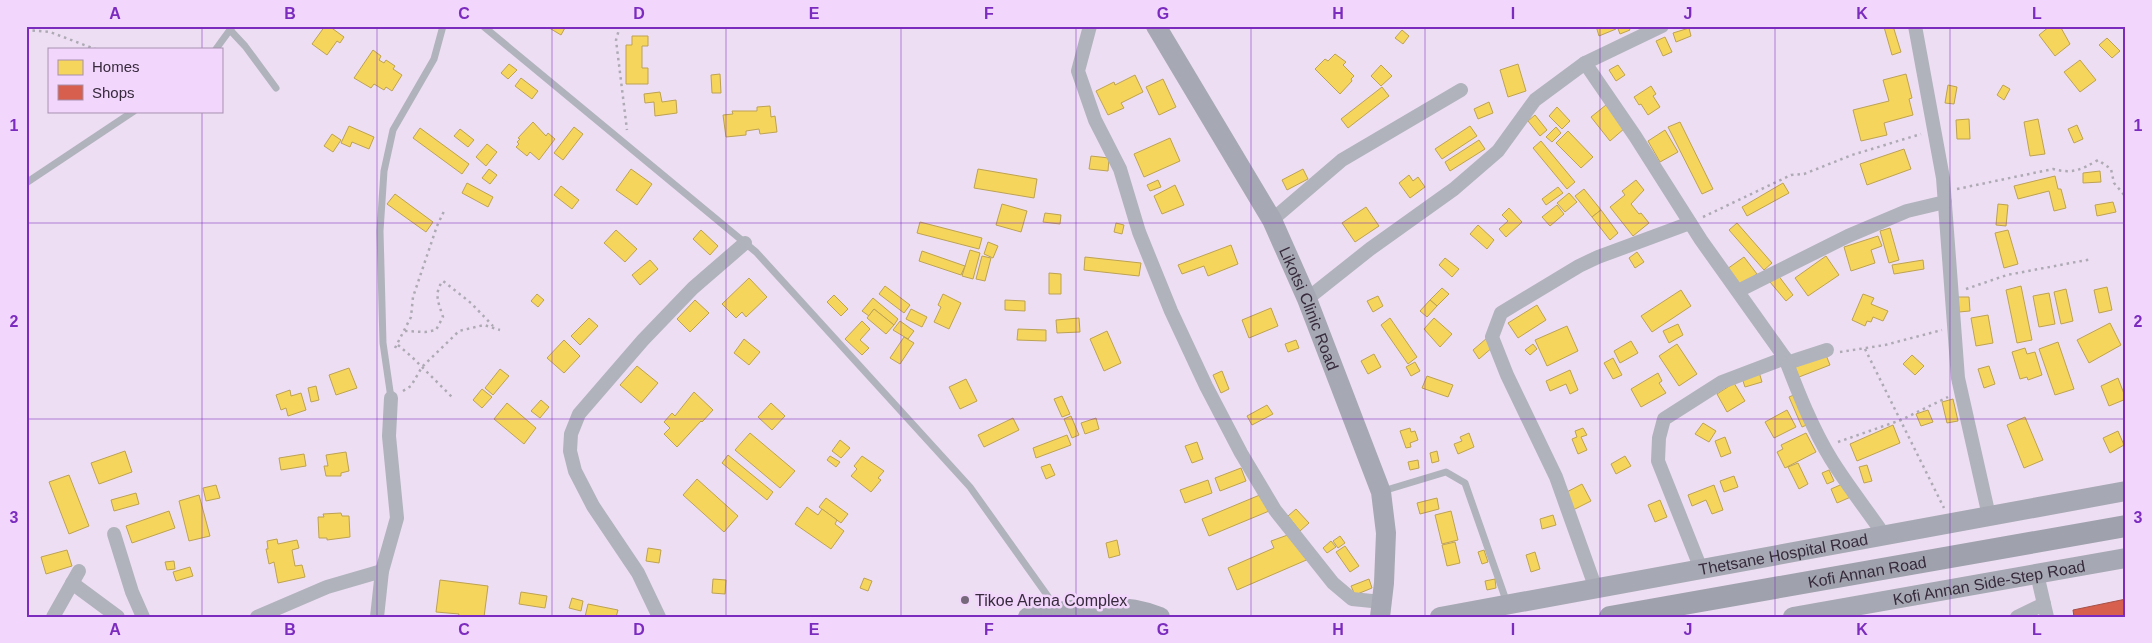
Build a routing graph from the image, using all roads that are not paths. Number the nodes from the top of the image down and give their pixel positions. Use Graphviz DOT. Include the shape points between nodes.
graph roads {
  1 [pos="443,26"];
  2 [pos="483,26"];
  3 [pos="1090,26"];
  4 [pos="1156,26"];
  5 [pos="1662,26"];
  6 [pos="1915,26"];
  7 [pos="231,28"];
  8 [pos="217,48"];
  9 [pos="1585,63"];
  10 [pos="276,88"];
  11 [pos="1461,90"];
  12 [pos="132,112"];
  13 [pos="26,183"];
  14 [pos="1944,197"];
  15 [pos="1272,220"];
  16 [pos="1690,223"];
  17 [pos="745,243"];
  18 [pos="1738,291"];
  19 [pos="1307,298"];
  20 [pos="1827,350"];
  21 [pos="1786,360"];
  22 [pos="390,398"];
  23 [pos="2126,491"];
  24 [pos="1381,492"];
  25 [pos="1989,516"];
  26 [pos="2126,526"];
  27 [pos="114,534"];
  28 [pos="1884,535"];
  29 [pos="2126,558"];
  30 [pos="1701,569"];
  31 [pos="382,571"];
  32 [pos="2038,574"];
  33 [pos="1596,589"];
  34 [pos="1508,605"];
  35 [pos="1381,610"];
  36 [pos="2046,611"];
  37 [pos="1059,614"];
  38 [pos="53,617"];
  39 [pos="118,617"];
  40 [pos="143,617"];
  41 [pos="257,617"];
  42 [pos="377,617"];
  43 [pos="659,617"];
  44 [pos="1028,617"];
  45 [pos="1160,617"];
  46 [pos="1440,617"];
  47 [pos="1610,617"];
  48 [pos="1793,617"];
  49 [pos="2017,617"];
  1 -- 22 [label="lane" via="434,59 393,130 384,170 380,231 382,343"];
  2 -- 17 [label="lane"];
  3 -- 35 [label="street" via="1078,71 1095,120 1120,169 1139,232 1171,311 1206,386 1240,453 1275,510 1334,583 1352,599"];
  4 -- 15 [label="street, Likotsi Clinic Road"];
  5 -- 9 [label="street"];
  6 -- 14 [label="street"];
  7 -- 8 [label="lane"];
  7 -- 10 [label="lane"];
  9 -- 16 [label="street"];
  9 -- 19 [label="street" via="1535,100 1498,151 1454,189"];
  11 -- 15 [label="street" via="1342,160"];
  12 -- 13 [label="lane"];
  14 -- 18 [label="street" via="1848,236"];
  14 -- 25 [label="street" via="1961,391"];
  15 -- 19 [label="street, Likotsi Clinic Road"];
  16 -- 18 [label="street"];
  16 -- 33 [label="street" via="1578,266 1501,313 1492,337 1556,477"];
  17 -- 37 [label="lane" via="970,487"];
  17 -- 43 [label="street" via="693,288 643,340 580,414 570,434 575,472 593,506 638,574"];
  18 -- 21 [label="street"];
  19 -- 24 [label="street, Likotsi Clinic Road"];
  20 -- 21 [label="street"];
  21 -- 28 [label="street" via="1793,382 1825,448"];
  21 -- 30 [label="street" via="1722,382 1664,419 1658,461"];
  22 -- 31 [label="street" via="389,436 397,518"];
  23 -- 25 [label="street, Thetsane Hospital Road"];
  24 -- 34 [label="lane" via="1446,472 1465,483"];
  24 -- 35 [label="street, Likotsi Clinic Road" via="1386,533"];
  25 -- 28 [label="street, Thetsane Hospital Road"];
  26 -- 47 [label="main road, Kofi Annan Road"];
  27 -- 40 [label="street"];
  28 -- 30 [label="street, Thetsane Hospital Road"];
  29 -- 32 [label="street, Kofi Annan Side-Step Road"];
  30 -- 33 [label="street, Thetsane Hospital Road"];
  31 -- 41 [label="street" via="327,587"];
  31 -- 42 [label="street"];
  32 -- 36 [label="street"];
  32 -- 48 [label="street, Kofi Annan Side-Step Road"];
  33 -- 34 [label="street, Thetsane Hospital Road"];
  34 -- 46 [label="street, Thetsane Hospital Road"];
  36 -- 49 [label="street"];
  37 -- 44 [label="street"];
  37 -- 45 [label="street" via="1116,606"];
  38 -- 39 [label="street" via="76,577"];
}
